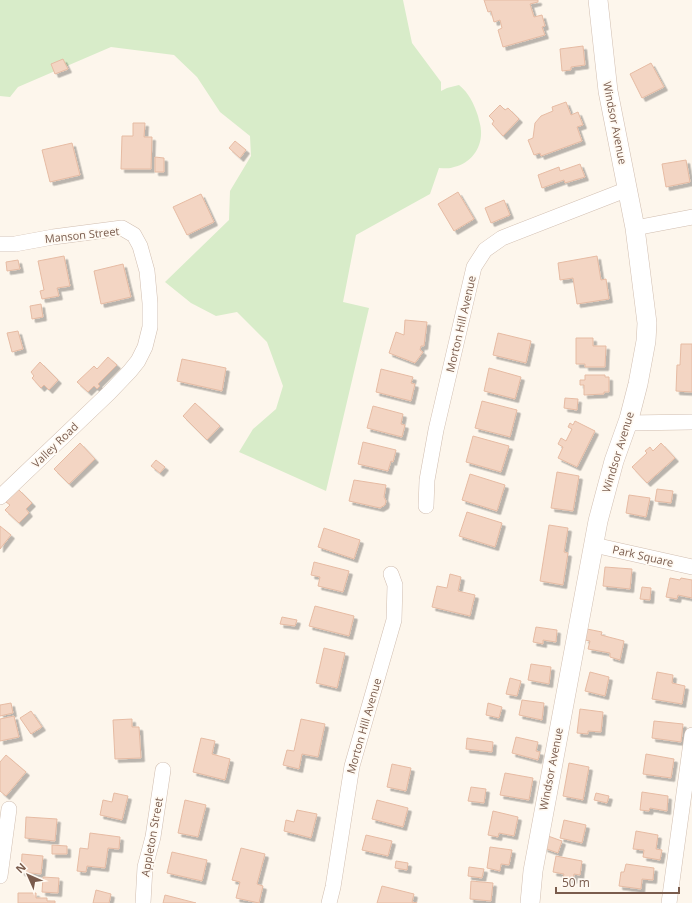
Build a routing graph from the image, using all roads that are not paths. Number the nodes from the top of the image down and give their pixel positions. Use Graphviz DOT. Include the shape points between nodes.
graph roads {
  1 [pos="598,0"];
  2 [pos="628,188"];
  3 [pos="692,216"];
  4 [pos="635,228"];
  5 [pos="0,244"];
  6 [pos="109,393"];
  7 [pos="692,422"];
  8 [pos="628,423"];
  9 [pos="0,498"];
  10 [pos="426,506"];
  11 [pos="594,545"];
  12 [pos="692,567"];
  13 [pos="391,574"];
  14 [pos="692,735"];
  15 [pos="163,770"];
  16 [pos="8,809"];
  17 [pos="0,876"];
  18 [pos="143,903"];
  19 [pos="329,903"];
  20 [pos="530,903"];
  21 [pos="669,903"];
  1 -- 2 [label="street, Windsor Avenue" via="608,91"];
  2 -- 4 [label="street, Windsor Avenue"];
  2 -- 10 [label="street, Morton Hill Avenue" via="502,238 485,250 474,267 436,430 426,480"];
  3 -- 4 [label="street"];
  4 -- 8 [label="street, Windsor Avenue" via="647,323 638,384"];
  5 -- 6 [label="street, Manson Street" via="122,228 134,235 140,246 147,272 150,327 138,361"];
  6 -- 9 [label="street, Valley Road"];
  7 -- 8 [label="street"];
  8 -- 11 [label="street, Windsor Avenue" via="614,461"];
  11 -- 12 [label="street, Park Square"];
  11 -- 20 [label="street, Windsor Avenue" via="533,871"];
  13 -- 19 [label="street, Morton Hill Avenue" via="395,585 394,620 352,766"];
  14 -- 21 [label="street"];
  15 -- 18 [label="street, Appleton Street" via="146,867"];
  16 -- 17 [label="street"];
}
